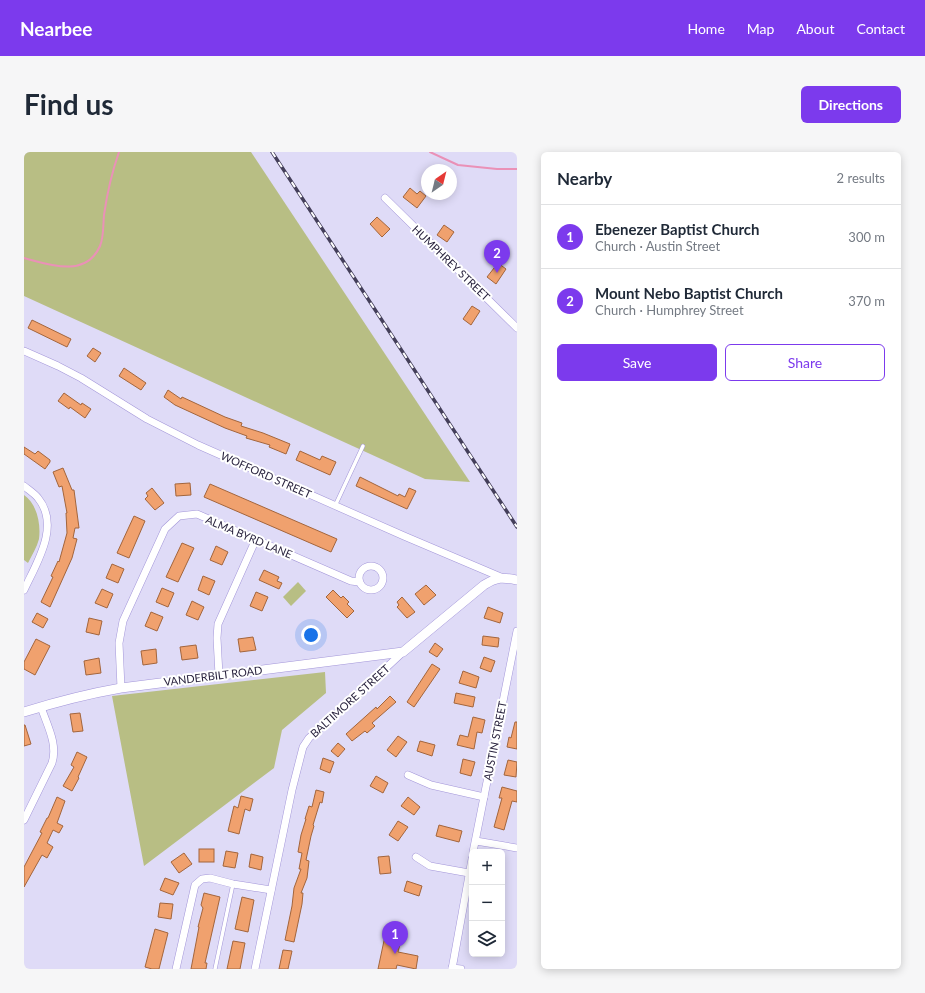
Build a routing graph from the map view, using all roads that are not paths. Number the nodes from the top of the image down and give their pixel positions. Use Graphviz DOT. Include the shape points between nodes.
graph roads {
  1 [pos="384,198"];
  2 [pos="517,328"];
  3 [pos="24,351"];
  4 [pos="363,446"];
  5 [pos="24,486"];
  6 [pos="335,506"];
  7 [pos="256,539"];
  8 [pos="503,578"];
  9 [pos="517,580"];
  10 [pos="359,582"];
  11 [pos="24,590"];
  12 [pos="517,631"];
  13 [pos="404,652"];
  14 [pos="219,675"];
  15 [pos="121,688"];
  16 [pos="41,707"];
  17 [pos="24,712"];
  18 [pos="408,775"];
  19 [pos="484,797"];
  20 [pos="24,820"];
  21 [pos="476,841"];
  22 [pos="517,848"];
  23 [pos="474,849"];
  24 [pos="416,857"];
  25 [pos="469,873"];
  26 [pos="233,884"];
  27 [pos="271,890"];
  28 [pos="452,968"];
  29 [pos="176,969"];
  30 [pos="215,969"];
  31 [pos="255,969"];
  32 [pos="461,969"];
  1 -- 2 [label="street, HUMPHREY STREET"];
  3 -- 6 [label="street, WOFFORD STREET" via="81,378 174,433"];
  4 -- 6 [label="lane"];
  5 -- 11 [label="street" via="43,506 47,531 43,548"];
  6 -- 8 [label="street, WOFFORD STREET"];
  7 -- 10 [label="street, ALMA BYRD LANE" via="351,581"];
  7 -- 14 [label="street" via="218,624"];
  7 -- 15 [label="street, ALMA BYRD LANE" via="197,514 179,516 165,529 123,621 119,643"];
  8 -- 9 [label="street, WOFFORD STREET"];
  8 -- 13 [label="street, BALTIMORE STREET" via="484,585"];
  12 -- 19 [label="street, AUSTIN STREET"];
  13 -- 14 [label="street, VANDERBILT ROAD"];
  13 -- 27 [label="street, BALTIMORE STREET" via="304,743"];
  14 -- 15 [label="street, VANDERBILT ROAD"];
  15 -- 16 [label="street, VANDERBILT ROAD"];
  16 -- 17 [label="street, VANDERBILT ROAD"];
  16 -- 20 [label="street" via="54,752 52,763"];
  18 -- 19 [label="street" via="431,785"];
  19 -- 21 [label="street, AUSTIN STREET"];
  21 -- 22 [label="street"];
  21 -- 23 [label="street, AUSTIN STREET"];
  24 -- 25 [label="street" via="430,866"];
  25 -- 28 [label="street"];
  26 -- 27 [label="street"];
  26 -- 29 [label="street" via="210,878 202,879 195,885"];
  26 -- 30 [label="lane"];
  27 -- 31 [label="street, BALTIMORE STREET"];
  28 -- 32 [label="street"];
}
